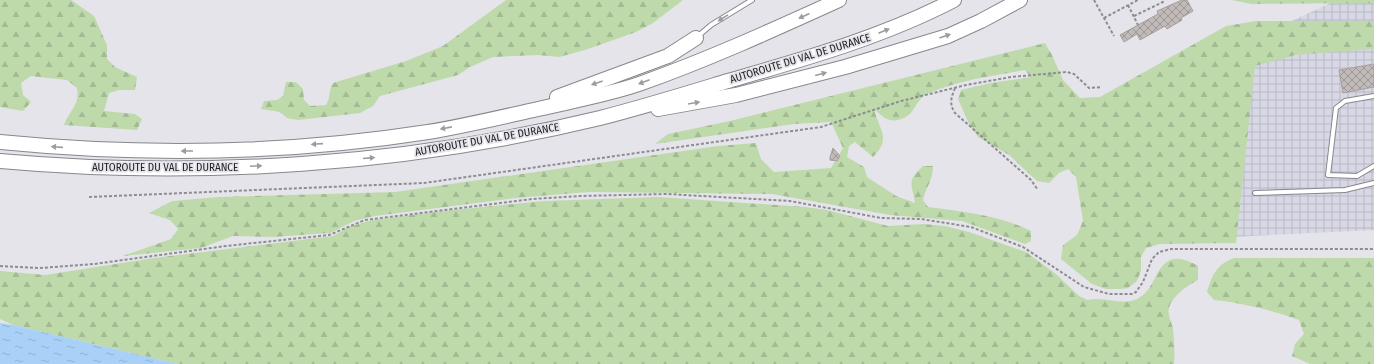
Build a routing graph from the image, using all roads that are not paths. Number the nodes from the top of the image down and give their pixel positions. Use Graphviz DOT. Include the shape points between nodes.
graph roads {
  1 [pos="752,0"];
  2 [pos="839,0"];
  3 [pos="954,0"];
  4 [pos="1020,0"];
  5 [pos="696,38"];
  6 [pos="1374,96"];
  7 [pos="519,113"];
  8 [pos="600,118"];
  9 [pos="0,142"];
  10 [pos="0,161"];
  11 [pos="1374,166"];
  12 [pos="1374,183"];
  13 [pos="1255,193"];
  1 -- 5 [label="lane, one-way" via="711,25"];
  2 -- 7 [label="highway, AUTOROUTE DU VAL DE DURANCE, one-way" via="711,56 637,84"];
  8 -- 3 [label="highway, AUTOROUTE DU VAL DE DURANCE, one-way" via="860,41"];
  8 -- 4 [label="highway, one-way" via="708,100 845,67 948,36"];
  5 -- 7 [label="highway, one-way" via="683,48 656,61"];
  6 -- 11 [label="lane" via="1345,101 1336,108 1328,175 1357,176"];
  7 -- 9 [label="highway, AUTOROUTE DU VAL DE DURANCE, one-way" via="429,132 266,148 192,151 76,149"];
  10 -- 8 [label="highway, AUTOROUTE DU VAL DE DURANCE, one-way" via="137,168 205,168 315,162 423,151"];
  12 -- 13 [label="lane" via="1345,190"];
}
